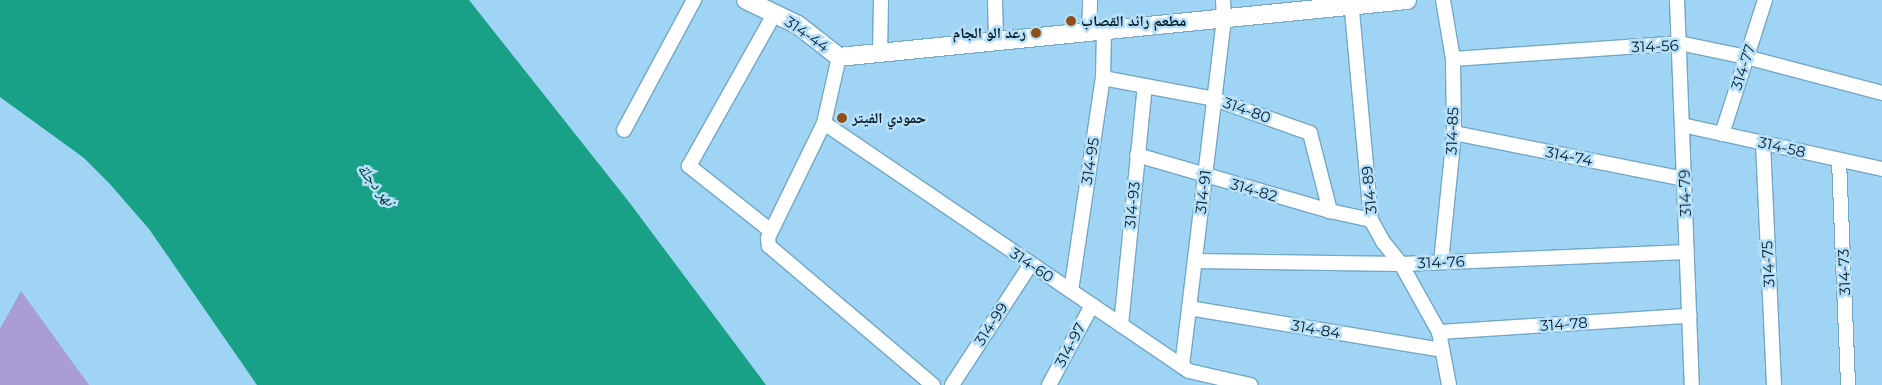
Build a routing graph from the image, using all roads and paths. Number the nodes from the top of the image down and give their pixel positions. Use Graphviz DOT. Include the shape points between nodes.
graph roads {
  1 [pos="694,0"];
  2 [pos="746,0"];
  3 [pos="881,0"];
  4 [pos="995,0"];
  5 [pos="1090,0"];
  6 [pos="1223,0"];
  7 [pos="1407,0"];
  8 [pos="1443,0"];
  9 [pos="1677,0"];
  10 [pos="1765,0"];
  11 [pos="1351,3"];
  12 [pos="775,13"];
  13 [pos="1224,18"];
  14 [pos="1096,31"];
  15 [pos="996,41"];
  16 [pos="1679,44"];
  17 [pos="880,53"];
  18 [pos="839,57"];
  19 [pos="1746,57"];
  20 [pos="1452,59"];
  21 [pos="1103,78"];
  22 [pos="1145,86"];
  23 [pos="1882,92"];
  24 [pos="1214,99"];
  25 [pos="824,123"];
  26 [pos="1682,125"];
  27 [pos="624,130"];
  28 [pos="1454,133"];
  29 [pos="1722,134"];
  30 [pos="1763,143"];
  31 [pos="1137,155"];
  32 [pos="1840,160"];
  33 [pos="1882,169"];
  34 [pos="1205,176"];
  35 [pos="1684,179"];
  36 [pos="1330,211"];
  37 [pos="1371,220"];
  38 [pos="772,231"];
  39 [pos="1687,252"];
  40 [pos="1195,261"];
  41 [pos="1441,262"];
  42 [pos="1031,264"];
  43 [pos="1401,264"];
  44 [pos="1071,291"];
  45 [pos="1092,305"];
  46 [pos="1189,308"];
  47 [pos="1689,316"];
  48 [pos="1121,325"];
  49 [pos="1439,332"];
  50 [pos="1442,350"];
  51 [pos="1182,366"];
  52 [pos="933,385"];
  53 [pos="952,385"];
  54 [pos="1049,385"];
  55 [pos="1250,385"];
  56 [pos="1449,385"];
  57 [pos="1692,385"];
  58 [pos="1774,385"];
  59 [pos="1848,385"];
  1 -- 27 [label="street"];
  2 -- 12 [label="street, 314-44"];
  3 -- 17 [label="street"];
  4 -- 15 [label="street"];
  5 -- 14 [label="street, 314-95"];
  6 -- 13 [label="street, 314-91"];
  7 -- 11 [label="street"];
  8 -- 20 [label="street, 314-85"];
  9 -- 16 [label="street, 314-79"];
  10 -- 19 [label="street, 314-77"];
  11 -- 13 [label="street"];
  11 -- 37 [label="street, 314-89"];
  12 -- 18 [label="street, 314-44" via="798,25"];
  12 -- 38 [label="street" via="689,166"];
  13 -- 14 [label="street"];
  13 -- 24 [label="street, 314-91"];
  14 -- 15 [label="street"];
  14 -- 21 [label="street, 314-95"];
  15 -- 17 [label="street"];
  16 -- 19 [label="street, 314-56"];
  16 -- 20 [label="street, 314-56"];
  16 -- 26 [label="street, 314-79"];
  17 -- 18 [label="street"];
  18 -- 25 [label="street"];
  19 -- 23 [label="street, 314-56"];
  19 -- 29 [label="street, 314-77"];
  20 -- 28 [label="street, 314-85"];
  21 -- 22 [label="street, 314-80"];
  21 -- 44 [label="street, 314-95"];
  22 -- 24 [label="street, 314-80"];
  22 -- 31 [label="street, 314-93"];
  24 -- 34 [label="street, 314-91"];
  24 -- 36 [label="street, 314-80" via="1310,133"];
  25 -- 38 [label="street"];
  25 -- 42 [label="street, 314-60"];
  26 -- 29 [label="street, 314-58"];
  26 -- 35 [label="street, 314-79"];
  28 -- 35 [label="street, 314-74"];
  28 -- 41 [label="street, 314-85"];
  29 -- 30 [label="street, 314-58"];
  30 -- 32 [label="street, 314-58"];
  30 -- 58 [label="street, 314-75"];
  31 -- 34 [label="street, 314-82"];
  31 -- 48 [label="street, 314-93"];
  32 -- 33 [label="street, 314-58"];
  32 -- 59 [label="street, 314-73"];
  34 -- 36 [label="street, 314-82"];
  34 -- 40 [label="street, 314-91"];
  35 -- 39 [label="street, 314-79"];
  36 -- 37 [label="street, 314-82"];
  37 -- 43 [label="street, 314-89"];
  38 -- 52 [label="street" via="769,246 774,254"];
  39 -- 41 [label="street, 314-76"];
  39 -- 47 [label="street, 314-79"];
  40 -- 43 [label="street, 314-76"];
  40 -- 46 [label="street, 314-91"];
  41 -- 43 [label="street, 314-76"];
  42 -- 44 [label="street, 314-60"];
  42 -- 53 [label="street, 314-99"];
  43 -- 49 [label="street, 314-89"];
  44 -- 45 [label="street, 314-60"];
  45 -- 48 [label="street, 314-60"];
  45 -- 54 [label="street, 314-97"];
  46 -- 50 [label="street, 314-84"];
  46 -- 51 [label="street, 314-91"];
  47 -- 49 [label="street, 314-78"];
  47 -- 57 [label="street, 314-79"];
  48 -- 51 [label="street, 314-60"];
  49 -- 50 [label="street, 314-89"];
  50 -- 56 [label="street, 314-89"];
  51 -- 55 [label="street, 314-60" via="1189,371"];
}
